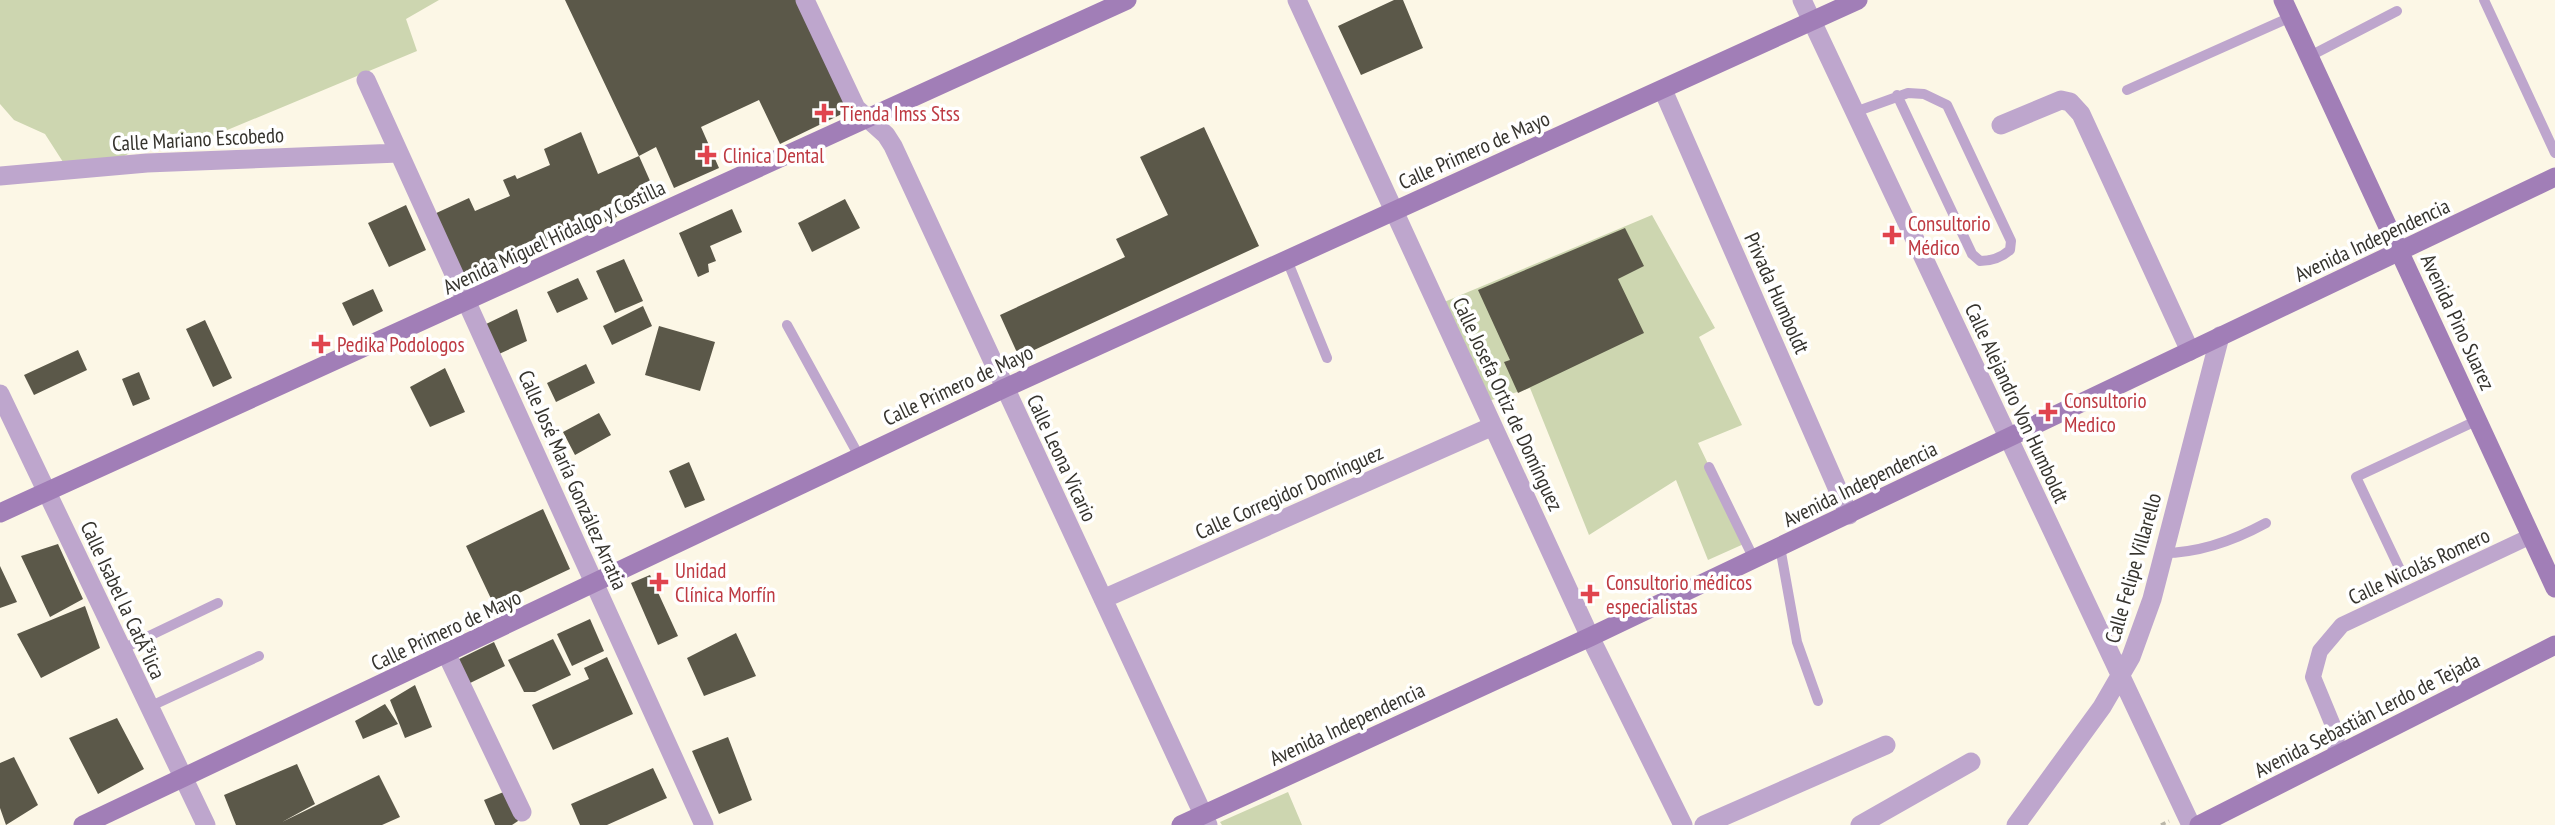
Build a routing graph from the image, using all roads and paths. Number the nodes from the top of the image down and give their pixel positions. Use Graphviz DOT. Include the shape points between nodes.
graph roads {
  1 [pos="806,0"];
  2 [pos="1127,0"];
  3 [pos="1297,0"];
  4 [pos="1802,0"];
  5 [pos="1858,0"];
  6 [pos="2484,0"];
  7 [pos="2287,9"];
  8 [pos="2397,11"];
  9 [pos="1812,22"];
  10 [pos="2309,56"];
  11 [pos="366,80"];
  12 [pos="1663,90"];
  13 [pos="2127,90"];
  14 [pos="1897,95"];
  15 [pos="1855,112"];
  16 [pos="866,118"];
  17 [pos="2001,125"];
  18 [pos="399,153"];
  19 [pos="2555,153"];
  20 [pos="0,176"];
  21 [pos="2555,177"];
  22 [pos="1394,211"];
  23 [pos="2401,253"];
  24 [pos="1287,260"];
  25 [pos="468,302"];
  26 [pos="787,325"];
  27 [pos="2220,337"];
  28 [pos="2190,351"];
  29 [pos="1327,358"];
  30 [pos="1005,388"];
  31 [pos="0,394"];
  32 [pos="2478,420"];
  33 [pos="1493,426"];
  34 [pos="2009,437"];
  35 [pos="859,457"];
  36 [pos="1709,467"];
  37 [pos="47,492"];
  38 [pos="0,513"];
  39 [pos="1849,515"];
  40 [pos="2266,523"];
  41 [pos="2531,536"];
  42 [pos="1780,547"];
  43 [pos="2163,553"];
  44 [pos="1754,559"];
  45 [pos="2404,578"];
  46 [pos="595,584"];
  47 [pos="2555,588"];
  48 [pos="1103,599"];
  49 [pos="218,603"];
  50 [pos="1590,637"];
  51 [pos="2555,645"];
  52 [pos="122,649"];
  53 [pos="447,655"];
  54 [pos="258,656"];
  55 [pos="2120,678"];
  56 [pos="1818,701"];
  57 [pos="149,707"];
  58 [pos="1885,745"];
  59 [pos="2335,757"];
  60 [pos="1970,762"];
  61 [pos="183,779"];
  62 [pos="522,812"];
  63 [pos="1205,820"];
  64 [pos="83,825"];
  65 [pos="206,825"];
  66 [pos="704,825"];
  67 [pos="1181,825"];
  68 [pos="1683,825"];
  69 [pos="1704,825"];
  70 [pos="1860,825"];
  71 [pos="2016,825"];
  72 [pos="2191,825"];
  73 [pos="2199,825"];
  1 -- 16 [label="street, Calle Leona Vicario" via="849,95"];
  2 -- 16 [label="main road, Avenida Miguel Hidalgo y Costilla"];
  3 -- 22 [label="street, Calle Josefa Ortiz de Domínguez"];
  4 -- 9 [label="street, Calle Alejandro Von Humboldt"];
  5 -- 9 [label="main road, Calle Primero de Mayo"];
  6 -- 19 [label="lane"];
  7 -- 10 [label="main road, Avenida Pino Suarez"];
  7 -- 13 [label="lane"];
  8 -- 10 [label="lane"];
  9 -- 12 [label="main road, Calle Primero de Mayo"];
  9 -- 15 [label="street, Calle Alejandro Von Humboldt"];
  10 -- 23 [label="main road, Avenida Pino Suarez"];
  11 -- 18 [label="street, Calle José María González Arratia"];
  12 -- 22 [label="main road, Calle Primero de Mayo"];
  12 -- 39 [label="street, Privada Humboldt"];
  14 -- 14 [label="lane" via="1972,254 1980,261 2006,254 2011,241 1947,105 1924,94"];
  14 -- 15 [label="lane"];
  15 -- 34 [label="street, Calle Alejandro Von Humboldt"];
  16 -- 25 [label="main road, Avenida Miguel Hidalgo y Costilla"];
  16 -- 30 [label="street, Calle Leona Vicario" via="892,146"];
  17 -- 28 [label="street" via="2061,100 2070,102 2081,114"];
  18 -- 20 [label="street, Calle Mariano Escobedo" via="146,163"];
  18 -- 25 [label="street, Calle José María González Arratia"];
  21 -- 23 [label="main road, Avenida Independencia"];
  22 -- 24 [label="main road, Calle Primero de Mayo"];
  22 -- 33 [label="street, Calle Josefa Ortiz de Domínguez"];
  23 -- 27 [label="main road, Avenida Independencia"];
  23 -- 32 [label="main road, Avenida Pino Suarez"];
  24 -- 29 [label="lane"];
  24 -- 30 [label="main road, Calle Primero de Mayo"];
  25 -- 37 [label="main road, Avenida Miguel Hidalgo y Costilla"];
  25 -- 46 [label="street, Calle José María González Arratia"];
  26 -- 35 [label="lane"];
  27 -- 28 [label="main road, Avenida Independencia"];
  27 -- 43 [label="street, Calle Felipe Villarello"];
  28 -- 34 [label="main road, Avenida Independencia"];
  30 -- 35 [label="main road, Calle Primero de Mayo"];
  30 -- 48 [label="street, Calle Leona Vicario"];
  31 -- 37 [label="street, Calle Isabel la CatÃ³lica"];
  32 -- 41 [label="main road, Avenida Pino Suarez"];
  32 -- 45 [label="lane" via="2356,477"];
  33 -- 48 [label="street, Calle Corregidor Domínguez"];
  33 -- 50 [label="street, Calle Josefa Ortiz de Domínguez"];
  34 -- 39 [label="main road, Avenida Independencia"];
  34 -- 55 [label="street, Calle Alejandro Von Humboldt"];
  35 -- 46 [label="main road, Calle Primero de Mayo"];
  36 -- 44 [label="lane"];
  37 -- 38 [label="main road, Avenida Miguel Hidalgo y Costilla"];
  37 -- 52 [label="street, Calle Isabel la CatÃ³lica"];
  39 -- 42 [label="main road, Avenida Independencia"];
  40 -- 43 [label="lane" via="2216,545"];
  41 -- 47 [label="main road, Avenida Pino Suarez"];
  41 -- 59 [label="street, Calle Nicolás Romero" via="2342,625 2320,652 2313,677 2337,735"];
  42 -- 44 [label="main road, Avenida Independencia"];
  42 -- 56 [label="lane" via="1797,642"];
  43 -- 55 [label="street, Calle Felipe Villarello" via="2152,599"];
  44 -- 50 [label="main road, Avenida Independencia"];
  46 -- 53 [label="main road, Calle Primero de Mayo"];
  46 -- 66 [label="street, Calle José María González Arratia"];
  48 -- 63 [label="street, Calle Leona Vicario"];
  49 -- 52 [label="lane"];
  50 -- 63 [label="main road, Avenida Independencia"];
  50 -- 68 [label="street, Calle Josefa Ortiz de Domínguez"];
  51 -- 59 [label="main road, Avenida Sebastián Lerdo de Tejada"];
  52 -- 57 [label="street, Calle Isabel la CatÃ³lica"];
  53 -- 61 [label="main road, Calle Primero de Mayo"];
  53 -- 62 [label="street"];
  54 -- 57 [label="lane"];
  55 -- 71 [label="street, Calle Felipe Villarello"];
  55 -- 72 [label="street, Calle Alejandro Von Humboldt"];
  57 -- 61 [label="street, Calle Isabel la CatÃ³lica"];
  58 -- 69 [label="street"];
  59 -- 73 [label="main road, Avenida Sebastián Lerdo de Tejada"];
  60 -- 70 [label="street"];
  61 -- 64 [label="main road, Calle Primero de Mayo"];
  61 -- 65 [label="street, Calle Isabel la CatÃ³lica"];
  63 -- 67 [label="main road, Avenida Independencia"];
}
